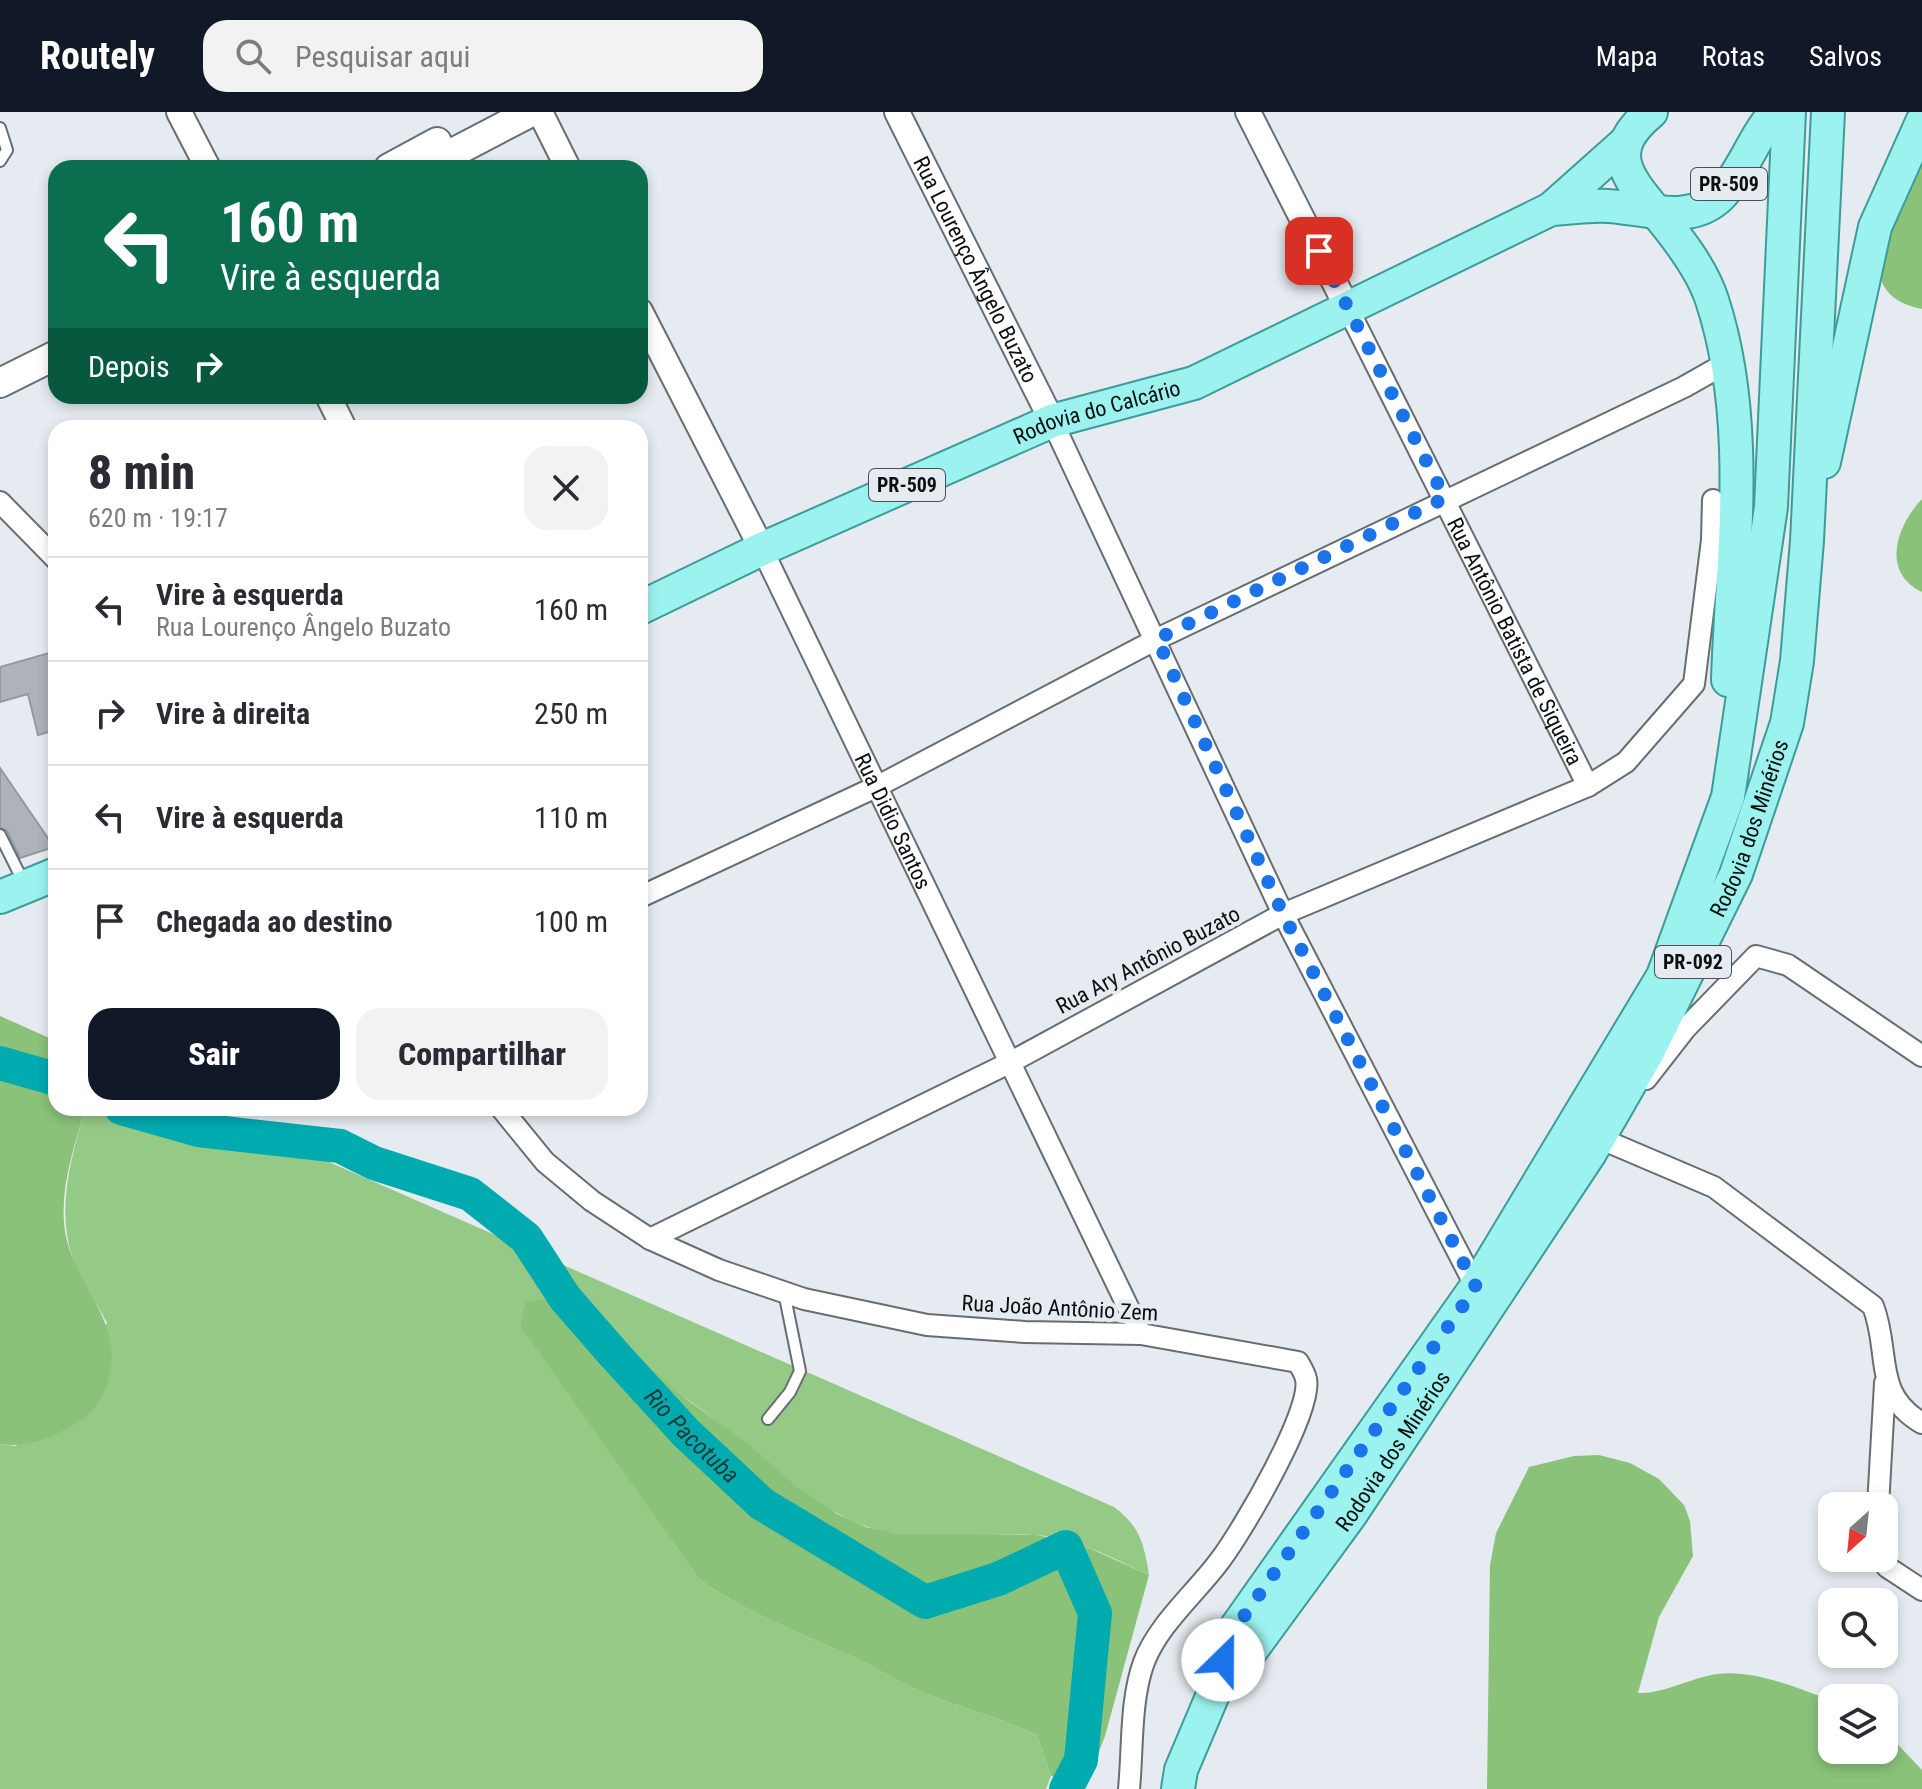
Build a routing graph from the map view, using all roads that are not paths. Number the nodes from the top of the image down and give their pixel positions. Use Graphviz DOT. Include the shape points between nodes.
graph roads {
  1 [pos="179,112"];
  2 [pos="490,112"];
  3 [pos="531,112"];
  4 [pos="540,112"];
  5 [pos="897,112"];
  6 [pos="1248,112"];
  7 [pos="1651,112"];
  8 [pos="1776,112"];
  9 [pos="1828,113"];
  10 [pos="1922,122"];
  11 [pos="1788,127"];
  12 [pos="0,128"];
  13 [pos="1625,143"];
  14 [pos="204,160"];
  15 [pos="403,160"];
  16 [pos="439,160"];
  17 [pos="564,160"];
  18 [pos="0,161"];
  19 [pos="1551,209"];
  20 [pos="1655,210"];
  21 [pos="1347,307"];
  22 [pos="648,327"];
  23 [pos="48,342"];
  24 [pos="48,358"];
  25 [pos="1730,361"];
  26 [pos="1,374"];
  27 [pos="1052,421"];
  28 [pos="1445,498"];
  29 [pos="1713,500"];
  30 [pos="0,502"];
  31 [pos="1807,535"];
  32 [pos="762,549"];
  33 [pos="48,551"];
  34 [pos="648,604"];
  35 [pos="1157,639"];
  36 [pos="1735,751"];
  37 [pos="878,786"];
  38 [pos="1588,786"];
  39 [pos="0,835"];
  40 [pos="48,877"];
  41 [pos="13,892"];
  42 [pos="648,893"];
  43 [pos="1283,914"];
  44 [pos="1922,1056"];
  45 [pos="1011,1062"];
  46 [pos="1624,1095"];
  47 [pos="508,1116"];
  48 [pos="1599,1138"];
  49 [pos="650,1239"];
  50 [pos="1476,1287"];
  51 [pos="784,1292"];
  52 [pos="1141,1334"];
  53 [pos="1885,1383"];
  54 [pos="768,1419"];
  55 [pos="1922,1423"];
  56 [pos="1879,1492"];
  57 [pos="1895,1572"];
  58 [pos="1922,1590"];
  59 [pos="1217,1685"];
  60 [pos="1129,1789"];
  61 [pos="1178,1789"];
  1 -- 14 [label="street"];
  2 -- 15 [label="main road"];
  3 -- 16 [label="main road"];
  4 -- 17 [label="street"];
  5 -- 27 [label="street, Rua Lourenço Ângelo Buzato"];
  6 -- 21 [label="street, Rua Antônio Batista de Siqueira"];
  7 -- 13 [label="main road, PR-509"];
  8 -- 20 [label="main road, PR-509" via="1721,195 1704,208 1681,214"];
  9 -- 31 [label="main road, Rodovia dos Minérios / PR-092"];
  10 -- 31 [label="main road" via="1875,227"];
  11 -- 36 [label="main road, Rodovia dos Minérios / PR-092" via="1771,507"];
  12 -- 18 [label="lane" via="7,150"];
  13 -- 19 [label="main road, Rodovia do Calcário / PR-509"];
  13 -- 20 [label="main road" via="1631,182"];
  19 -- 20 [label="main road, Rodovia do Calcário / PR-509" via="1604,205"];
  19 -- 21 [label="main road, Rodovia do Calcário / PR-509"];
  20 -- 25 [label="main road" via="1711,296"];
  21 -- 27 [label="main road, Rodovia do Calcário / PR-509" via="1194,383"];
  21 -- 28 [label="street, Rua Antônio Batista de Siqueira"];
  22 -- 32 [label="street, Rua Didio Santos"];
  23 -- 26 [label="main road"];
  24 -- 26 [label="main road"];
  25 -- 28 [label="street"];
  25 -- 36 [label="main road" via="1737,460 1728,681"];
  27 -- 32 [label="main road, Rodovia do Calcário / PR-509"];
  27 -- 35 [label="street, Rua Lourenço Ângelo Buzato"];
  28 -- 35 [label="street"];
  28 -- 38 [label="street, Rua Antônio Batista de Siqueira"];
  29 -- 38 [label="street, Rua Ary Antônio Buzato" via="1694,684 1626,762"];
  30 -- 33 [label="street"];
  31 -- 46 [label="main road, Rodovia dos Minérios / PR-092" via="1787,723 1736,874"];
  32 -- 34 [label="main road, Rodovia do Calcário / PR-509"];
  32 -- 37 [label="street, Rua Didio Santos"];
  35 -- 37 [label="street"];
  35 -- 43 [label="street, Rua Lourenço Ângelo Buzato"];
  36 -- 50 [label="main road, Rodovia dos Minérios / PR-092" via="1728,797 1663,976"];
  37 -- 42 [label="street"];
  37 -- 45 [label="street, Rua Didio Santos"];
  38 -- 43 [label="street, Rua Ary Antônio Buzato"];
  39 -- 41 [label="lane"];
  40 -- 41 [label="main road"];
  43 -- 45 [label="street, Rua Ary Antônio Buzato"];
  43 -- 50 [label="street, Rua Lourenço Ângelo Buzato"];
  44 -- 46 [label="street" via="1788,965 1756,956 1685,1029 1647,1078"];
  45 -- 49 [label="street, Rua Ary Antônio Buzato"];
  45 -- 52 [label="street, Rua Didio Santos"];
  46 -- 48 [label="main road, Rodovia dos Minérios / PR-092"];
  47 -- 49 [label="street, Rua João Antônio Zem" via="545,1162"];
  48 -- 53 [label="street" via="1714,1187 1873,1306 1883,1331"];
  48 -- 59 [label="main road, Rodovia dos Minérios / PR-092" via="1351,1514 1247,1656"];
  49 -- 51 [label="street, Rua João Antônio Zem"];
  50 -- 59 [label="main road, Rodovia dos Minérios / PR-092" via="1230,1636"];
  51 -- 52 [label="street, Rua João Antônio Zem" via="927,1325"];
  51 -- 54 [label="lane" via="800,1371"];
  52 -- 60 [label="street, Rua João Antônio Zem" via="1298,1362 1307,1380 1300,1415 1271,1476 1222,1558 1145,1660"];
  53 -- 55 [label="street" via="1908,1415"];
  53 -- 56 [label="street"];
  57 -- 58 [label="street"];
  59 -- 61 [label="main road, Rodovia dos Minérios / PR-092"];
}
